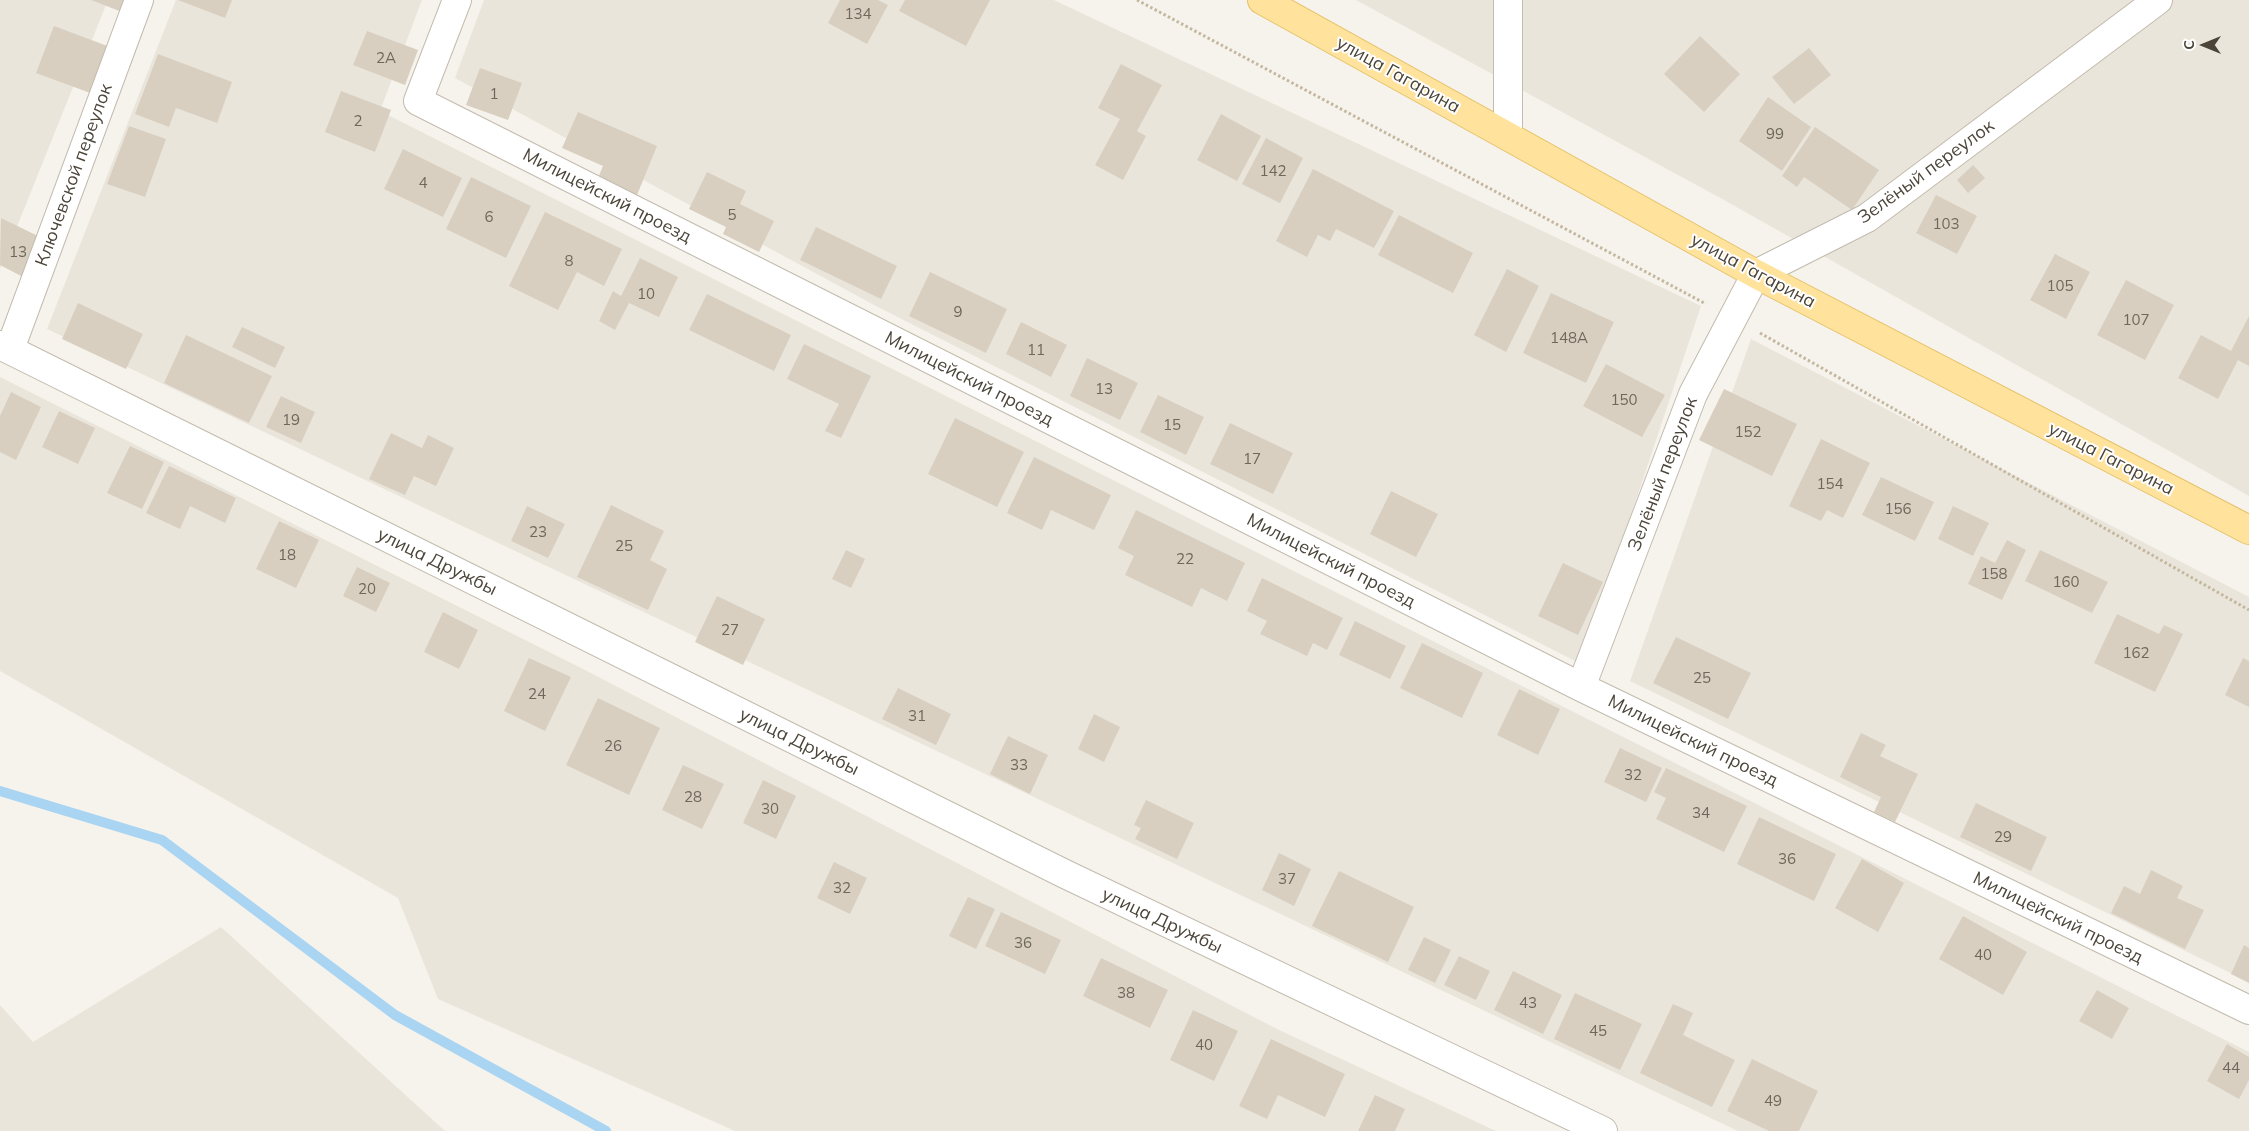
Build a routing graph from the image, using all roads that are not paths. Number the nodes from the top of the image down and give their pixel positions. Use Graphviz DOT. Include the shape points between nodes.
graph roads {
  1 [pos="139,0"];
  2 [pos="456,0"];
  3 [pos="1262,0"];
  4 [pos="1508,0"];
  5 [pos="2158,0"];
  6 [pos="1508,136"];
  7 [pos="1756,274"];
  8 [pos="5,347"];
  9 [pos="2249,530"];
  10 [pos="1581,687"];
  11 [pos="2249,1010"];
  12 [pos="1603,1131"];
  1 -- 8 [label="street, Ключевской переулок"];
  2 -- 10 [label="street, Милицейский проезд" via="418,101"];
  3 -- 6 [label="main road, улица Гагарина"];
  4 -- 6 [label="street"];
  5 -- 7 [label="street, Зелёный переулок" via="1867,218"];
  6 -- 7 [label="main road, улица Гагарина"];
  7 -- 9 [label="main road, улица Гагарина"];
  7 -- 10 [label="street, Зелёный переулок" via="1693,394"];
  8 -- 12 [label="street, улица Дружбы" via="1065,874"];
  10 -- 11 [label="street, Милицейский проезд"];
}
